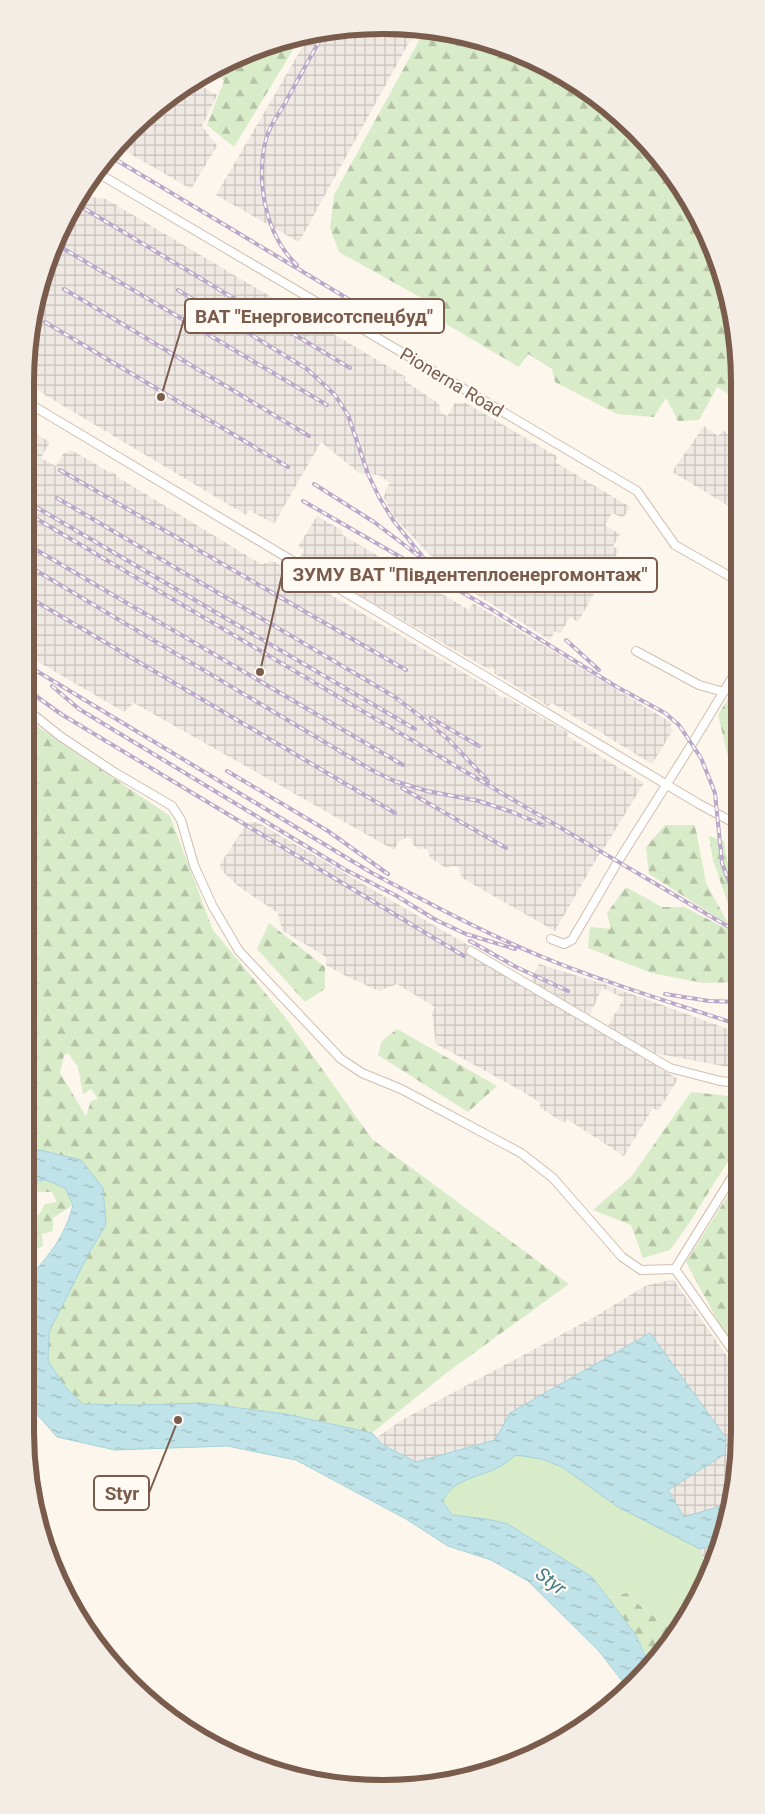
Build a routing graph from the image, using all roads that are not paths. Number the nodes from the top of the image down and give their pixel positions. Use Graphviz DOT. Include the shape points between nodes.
graph roads {
  1 [pos="102,176"];
  2 [pos="34,406"];
  3 [pos="731,577"];
  4 [pos="636,650"];
  5 [pos="731,680"];
  6 [pos="724,692"];
  7 [pos="34,715"];
  8 [pos="667,784"];
  9 [pos="731,821"];
  10 [pos="552,939"];
  11 [pos="471,951"];
  12 [pos="731,1082"];
  13 [pos="731,1182"];
  14 [pos="676,1269"];
  15 [pos="731,1348"];
  1 -- 3 [label="street, Pionerna Road" via="637,491 675,545"];
  2 -- 8 [label="street"];
  4 -- 6 [label="street" via="699,685"];
  5 -- 6 [label="street"];
  6 -- 8 [label="street"];
  7 -- 14 [label="street" via="114,772 172,806 181,820 194,865 212,905 239,951 341,1059 362,1073 401,1089 521,1153 553,1178 622,1257 641,1270"];
  8 -- 9 [label="street"];
  8 -- 10 [label="street" via="572,940 564,944"];
  11 -- 12 [label="street" via="670,1068"];
  13 -- 14 [label="street"];
  14 -- 15 [label="street"];
}
